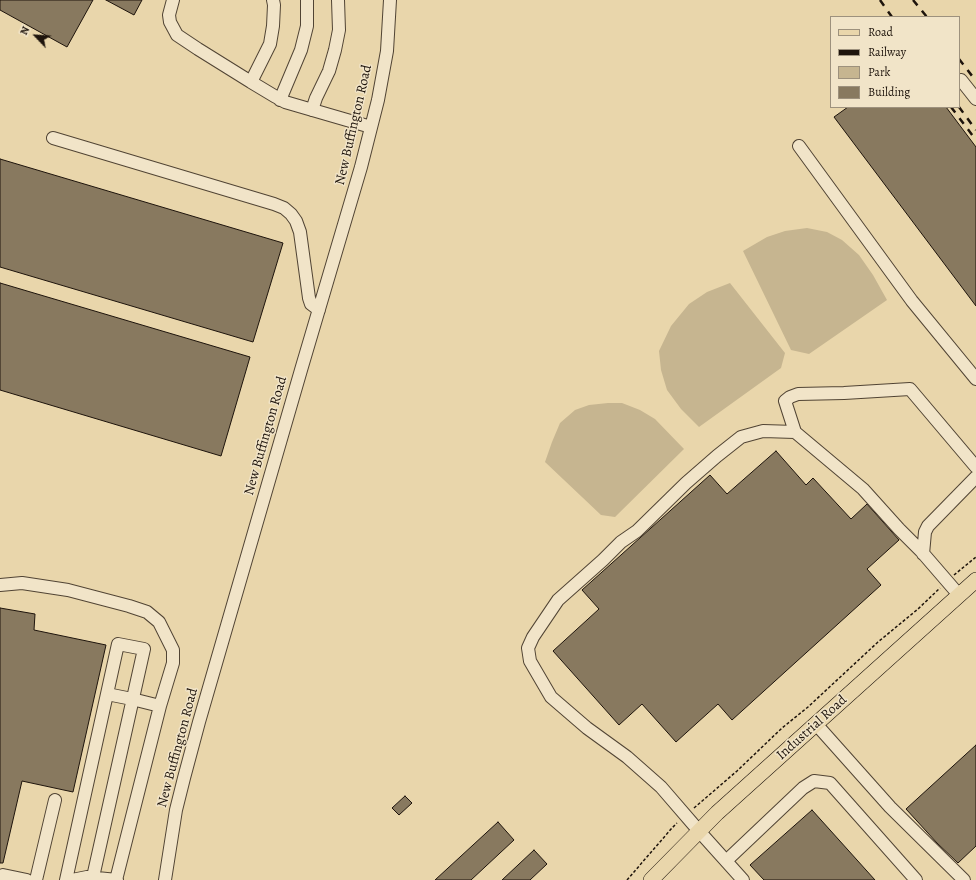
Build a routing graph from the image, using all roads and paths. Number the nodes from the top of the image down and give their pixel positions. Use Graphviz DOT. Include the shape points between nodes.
graph roads {
  1 [pos="173,0"];
  2 [pos="273,0"];
  3 [pos="307,0"];
  4 [pos="338,0"];
  5 [pos="390,0"];
  6 [pos="961,80"];
  7 [pos="251,82"];
  8 [pos="976,99"];
  9 [pos="280,100"];
  10 [pos="312,110"];
  11 [pos="371,127"];
  12 [pos="53,138"];
  13 [pos="799,146"];
  14 [pos="319,310"];
  15 [pos="976,379"];
  16 [pos="795,432"];
  17 [pos="976,466"];
  18 [pos="976,477"];
  19 [pos="923,554"];
  20 [pos="976,557"];
  21 [pos="976,580"];
  22 [pos="947,581"];
  23 [pos="0,585"];
  24 [pos="959,595"];
  25 [pos="108,694"];
  26 [pos="132,699"];
  27 [pos="160,706"];
  28 [pos="816,724"];
  29 [pos="55,800"];
  30 [pos="685,816"];
  31 [pos="699,831"];
  32 [pos="726,861"];
  33 [pos="3,875"];
  34 [pos="93,877"];
  35 [pos="27,880"];
  36 [pos="36,880"];
  37 [pos="66,880"];
  38 [pos="72,880"];
  39 [pos="116,880"];
  40 [pos="165,880"];
  41 [pos="627,880"];
  42 [pos="651,880"];
  43 [pos="744,880"];
  44 [pos="916,880"];
  45 [pos="964,880"];
  1 -- 7 [label="street" via="169,15 177,35"];
  2 -- 7 [label="street" via="270,44"];
  3 -- 9 [label="street" via="307,26 301,50"];
  4 -- 10 [label="street" via="339,30 335,50"];
  5 -- 11 [label="street, New Buffington Road" via="386,51"];
  6 -- 8 [label="street"];
  7 -- 9 [label="street"];
  9 -- 10 [label="street"];
  10 -- 11 [label="street"];
  11 -- 14 [label="street, New Buffington Road"];
  12 -- 14 [label="street" via="284,208 296,221 300,232 309,298 311,304"];
  13 -- 15 [label="street" via="912,301"];
  14 -- 40 [label="street, New Buffington Road" via="199,722 176,810"];
  16 -- 17 [label="street" via="785,401 790,396 910,389"];
  16 -- 19 [label="street" via="863,489"];
  16 -- 30 [label="street" via="763,431 741,437 717,456 558,600 528,648 530,661 551,697 661,787"];
  18 -- 19 [label="street" via="928,526"];
  19 -- 22 [label="street"];
  20 -- 22 [label="path"];
  21 -- 24 [label="main road, Industrial Road"];
  22 -- 24 [label="street"];
  22 -- 30 [label="path"];
  23 -- 27 [label="street" via="22,583 68,590 147,612 159,622 173,650 173,663"];
  24 -- 28 [label="main road, Industrial Road"];
  25 -- 26 [label="street"];
  25 -- 26 [label="street" via="118,644 144,649"];
  25 -- 37 [label="street"];
  26 -- 27 [label="street"];
  26 -- 34 [label="street"];
  27 -- 39 [label="street"];
  28 -- 31 [label="main road, Industrial Road"];
  28 -- 45 [label="street" via="890,806"];
  29 -- 36 [label="street"];
  30 -- 31 [label="street"];
  30 -- 41 [label="path"];
  31 -- 32 [label="street"];
  31 -- 42 [label="main road, Industrial Road"];
  32 -- 43 [label="street"];
  32 -- 44 [label="street" via="803,788 814,781 830,783"];
  33 -- 35 [label="street"];
  34 -- 38 [label="street"];
  34 -- 39 [label="street"];
}
